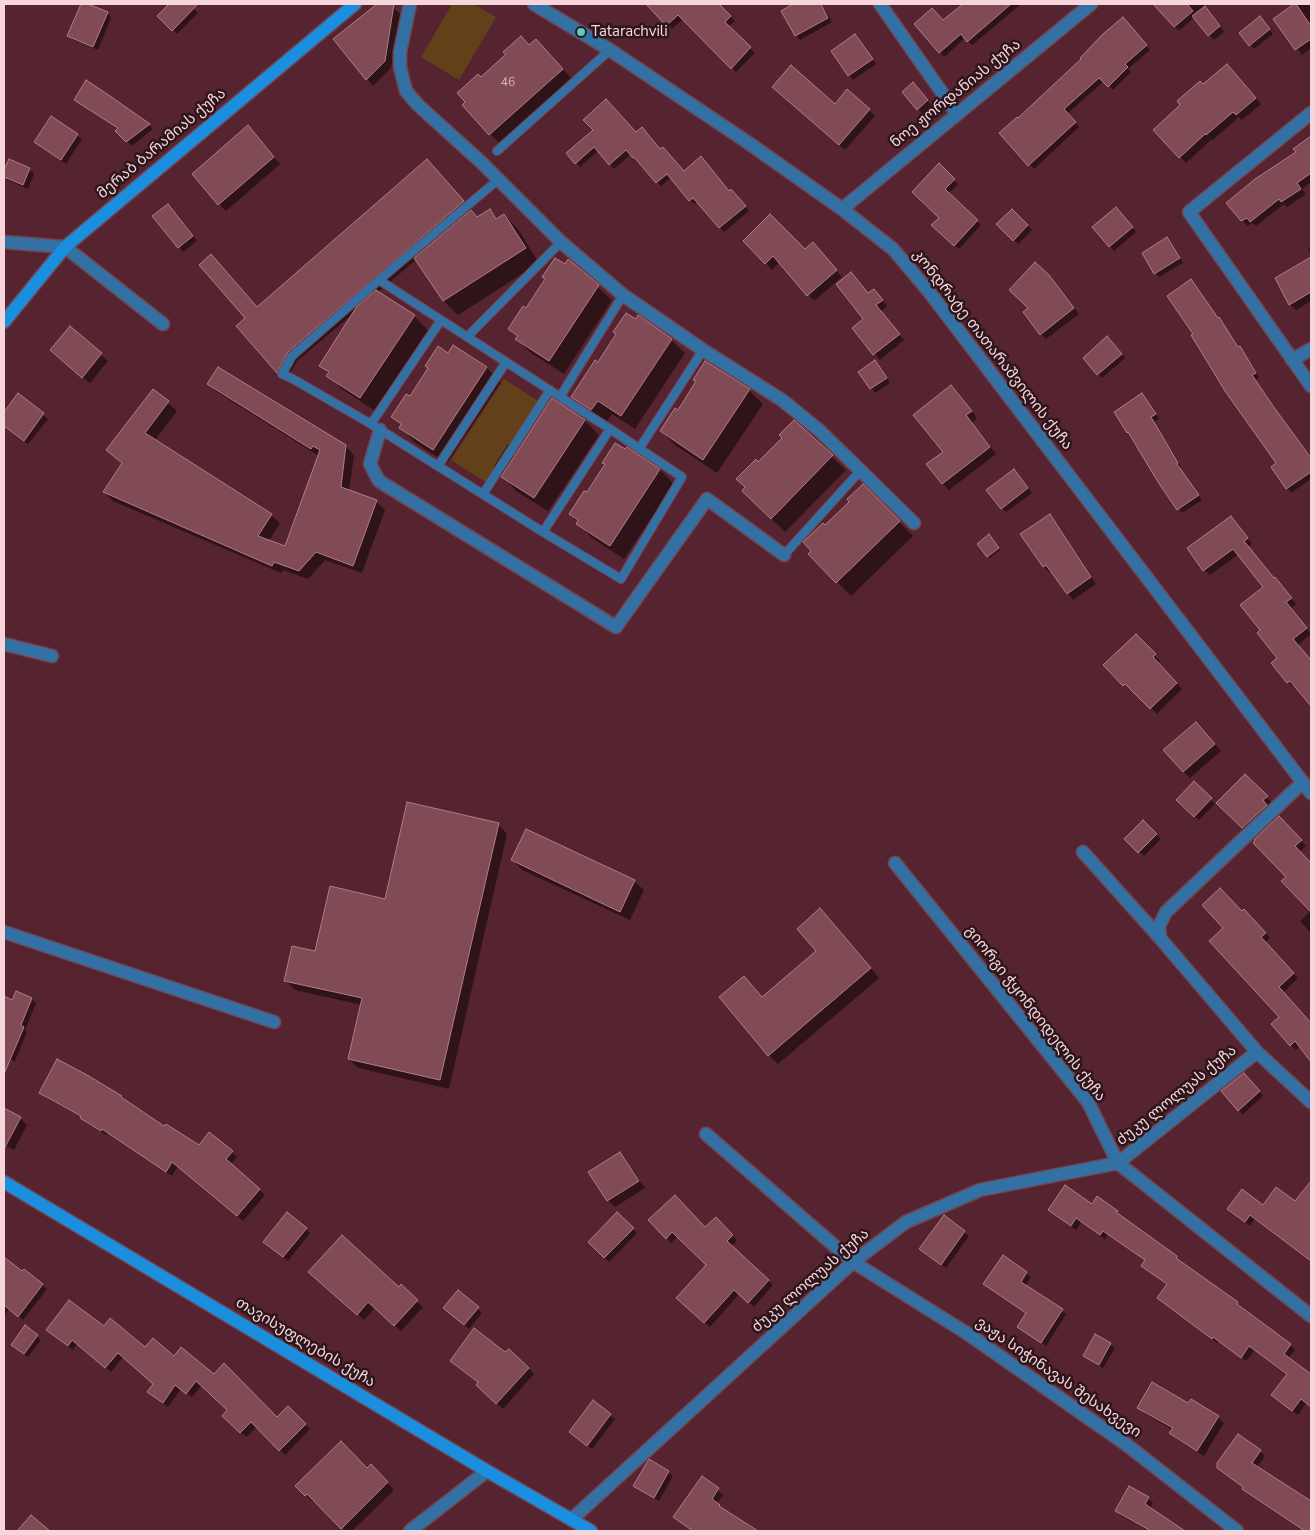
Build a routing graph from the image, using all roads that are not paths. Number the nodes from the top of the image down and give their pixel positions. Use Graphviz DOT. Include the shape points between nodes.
graph roads {
  1 [pos="355,4"];
  2 [pos="410,4"];
  3 [pos="534,4"];
  4 [pos="880,4"];
  5 [pos="1091,4"];
  6 [pos="610,50"];
  7 [pos="1311,113"];
  8 [pos="957,114"];
  9 [pos="497,151"];
  10 [pos="499,179"];
  11 [pos="842,209"];
  12 [pos="4,242"];
  13 [pos="561,242"];
  14 [pos="65,247"];
  15 [pos="379,280"];
  16 [pos="624,295"];
  17 [pos="441,320"];
  18 [pos="4,322"];
  19 [pos="163,324"];
  20 [pos="467,337"];
  21 [pos="702,350"];
  22 [pos="1311,350"];
  23 [pos="1292,360"];
  24 [pos="506,362"];
  25 [pos="1311,386"];
  26 [pos="550,390"];
  27 [pos="560,397"];
  28 [pos="376,427"];
  29 [pos="610,429"];
  30 [pos="639,449"];
  31 [pos="438,466"];
  32 [pos="861,470"];
  33 [pos="483,494"];
  34 [pos="914,523"];
  35 [pos="543,532"];
  36 [pos="784,555"];
  37 [pos="4,644"];
  38 [pos="52,656"];
  39 [pos="1303,782"];
  40 [pos="1311,793"];
  41 [pos="1083,852"];
  42 [pos="894,863"];
  43 [pos="4,932"];
  44 [pos="1160,938"];
  45 [pos="274,1022"];
  46 [pos="1258,1052"];
  47 [pos="1311,1102"];
  48 [pos="706,1134"];
  49 [pos="1118,1163"];
  50 [pos="4,1182"];
  51 [pos="853,1262"];
  52 [pos="1311,1316"];
  53 [pos="487,1471"];
  54 [pos="572,1519"];
  55 [pos="410,1531"];
  56 [pos="590,1531"];
  57 [pos="1237,1531"];
  1 -- 14 [label="main road, მერაბ ბარამიას ქუჩა"];
  2 -- 10 [label="street" via="400,52 406,91"];
  3 -- 6 [label="street, კონდრატე თათარაშვილის ქუჩა"];
  4 -- 8 [label="street"];
  5 -- 8 [label="street, ნოე ჟორდანიას ქუჩა"];
  6 -- 9 [label="lane"];
  6 -- 11 [label="street, კონდრატე თათარაშვილის ქუჩა"];
  7 -- 23 [label="street" via="1190,212"];
  8 -- 11 [label="street, ნოე ჟორდანიას ქუჩა"];
  10 -- 13 [label="street"];
  10 -- 15 [label="lane"];
  11 -- 39 [label="street, კონდრატე თათარაშვილის ქუჩა" via="893,250 930,293"];
  12 -- 14 [label="street"];
  13 -- 16 [label="street"];
  13 -- 20 [label="lane"];
  14 -- 18 [label="main road, მერაბ ბარამიას ქუჩა"];
  14 -- 19 [label="street"];
  15 -- 17 [label="lane"];
  15 -- 28 [label="lane" via="292,356 282,374"];
  16 -- 21 [label="street"];
  16 -- 27 [label="lane"];
  17 -- 20 [label="lane"];
  17 -- 28 [label="lane"];
  20 -- 24 [label="lane"];
  21 -- 30 [label="lane"];
  21 -- 32 [label="street" via="782,400"];
  22 -- 23 [label="street"];
  23 -- 25 [label="street"];
  24 -- 26 [label="lane"];
  24 -- 31 [label="lane"];
  26 -- 27 [label="lane"];
  26 -- 33 [label="lane"];
  27 -- 29 [label="lane"];
  28 -- 31 [label="lane"];
  28 -- 36 [label="street" via="370,464 379,481 616,627 707,499"];
  29 -- 30 [label="lane"];
  29 -- 35 [label="lane"];
  30 -- 35 [label="lane" via="682,477 621,579"];
  31 -- 33 [label="lane"];
  32 -- 34 [label="street"];
  32 -- 36 [label="lane"];
  33 -- 35 [label="lane"];
  37 -- 38 [label="street"];
  39 -- 40 [label="street, კონდრატე თათარაშვილის ქუჩა"];
  39 -- 44 [label="street" via="1166,912 1159,926"];
  41 -- 44 [label="street, ძუკუ ლოლუას ქუჩა"];
  42 -- 49 [label="street, გიორგი ჭყონდიდელის ქუჩა" via="1088,1102"];
  43 -- 45 [label="street"];
  44 -- 46 [label="street, ძუკუ ლოლუას ქუჩა"];
  46 -- 47 [label="street"];
  46 -- 49 [label="street, ძუკუ ლოლუას ქუჩა"];
  48 -- 51 [label="street, ვაჟა სიჭინავას შესახვევი"];
  49 -- 51 [label="street, ძუკუ ლოლუას ქუჩა" via="980,1190 906,1222"];
  49 -- 52 [label="street, გიორგი ჭყონდიდელის ქუჩა"];
  50 -- 53 [label="main road, თავისუფლების ქუჩა"];
  51 -- 54 [label="street, ძუკუ ლოლუას ქუჩა"];
  51 -- 57 [label="street, ვაჟა სიჭინავას შესახვევი" via="968,1334 1128,1445"];
  53 -- 54 [label="main road, თავისუფლების ქუჩა"];
  53 -- 55 [label="street"];
  54 -- 56 [label="main road, თავისუფლების ქუჩა"];
}
